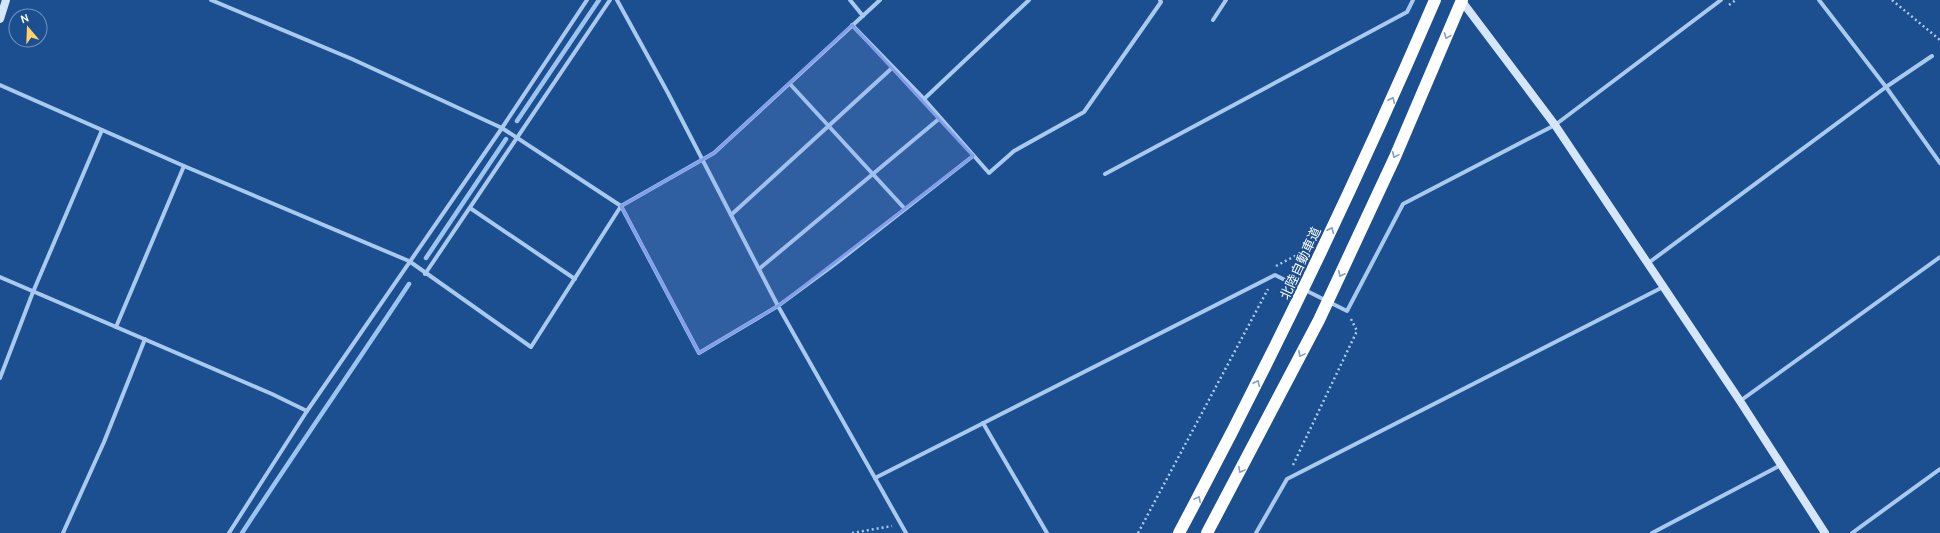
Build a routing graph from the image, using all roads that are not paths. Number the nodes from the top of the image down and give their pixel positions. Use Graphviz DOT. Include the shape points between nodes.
graph roads {
  1 [pos="6,0"];
  2 [pos="211,0"];
  3 [pos="587,0"];
  4 [pos="610,0"];
  5 [pos="617,0"];
  6 [pos="850,0"];
  7 [pos="880,0"];
  8 [pos="1029,0"];
  9 [pos="1160,0"];
  10 [pos="1226,0"];
  11 [pos="1413,0"];
  12 [pos="1435,0"];
  13 [pos="1461,0"];
  14 [pos="1721,0"];
  15 [pos="1819,0"];
  16 [pos="863,16"];
  17 [pos="0,18"];
  18 [pos="1213,20"];
  19 [pos="852,25"];
  20 [pos="1932,56"];
  21 [pos="892,68"];
  22 [pos="790,84"];
  23 [pos="0,85"];
  24 [pos="1886,87"];
  25 [pos="924,99"];
  26 [pos="940,118"];
  27 [pos="1555,125"];
  28 [pos="829,126"];
  29 [pos="502,128"];
  30 [pos="102,130"];
  31 [pos="518,137"];
  32 [pos="973,156"];
  33 [pos="703,160"];
  34 [pos="1940,163"];
  35 [pos="184,166"];
  36 [pos="873,174"];
  37 [pos="1105,174"];
  38 [pos="621,206"];
  39 [pos="470,208"];
  40 [pos="905,209"];
  41 [pos="731,215"];
  42 [pos="1940,257"];
  43 [pos="409,261"];
  44 [pos="1647,264"];
  45 [pos="759,269"];
  46 [pos="425,274"];
  47 [pos="0,277"];
  48 [pos="575,279"];
  49 [pos="1663,287"];
  50 [pos="33,292"];
  51 [pos="778,306"];
  52 [pos="116,327"];
  53 [pos="144,339"];
  54 [pos="0,378"];
  55 [pos="1740,401"];
  56 [pos="307,411"];
  57 [pos="984,423"];
  58 [pos="1782,465"];
  59 [pos="1940,469"];
  60 [pos="875,478"];
  61 [pos="63,533"];
  62 [pos="229,533"];
  63 [pos="906,533"];
  64 [pos="1047,533"];
  65 [pos="1179,533"];
  66 [pos="1207,533"];
  67 [pos="1256,533"];
  68 [pos="1652,533"];
  69 [pos="1826,533"];
  70 [pos="1852,533"];
  1 -- 17 [label="street"];
  2 -- 29 [label="street" via="352,59"];
  3 -- 29 [label="street"];
  4 -- 31 [label="street"];
  5 -- 33 [label="street"];
  6 -- 16 [label="street"];
  7 -- 16 [label="street"];
  8 -- 25 [label="street"];
  9 -- 32 [label="street" via="1084,112 1014,151 990,173"];
  10 -- 18 [label="street"];
  11 -- 37 [label="street" via="1407,12"];
  65 -- 12 [label="highway, 北陸自動車道, one-way" via="1241,417 1296,304 1398,86"];
  13 -- 27 [label="street"];
  13 -- 66 [label="highway, one-way" via="1395,157 1319,320"];
  14 -- 27 [label="street"];
  15 -- 24 [label="street"];
  16 -- 19 [label="street"];
  19 -- 21 [label="street"];
  19 -- 22 [label="street"];
  20 -- 24 [label="street"];
  21 -- 25 [label="street"];
  21 -- 28 [label="street"];
  22 -- 28 [label="street"];
  22 -- 33 [label="street"];
  23 -- 30 [label="street"];
  24 -- 34 [label="street"];
  24 -- 44 [label="street"];
  25 -- 26 [label="street"];
  26 -- 32 [label="street"];
  26 -- 36 [label="street"];
  27 -- 44 [label="street"];
  27 -- 57 [label="street" via="1404,204 1347,311 1275,275"];
  28 -- 36 [label="street"];
  28 -- 41 [label="street"];
  29 -- 31 [label="street"];
  29 -- 43 [label="street"];
  30 -- 35 [label="street"];
  30 -- 50 [label="street"];
  31 -- 38 [label="street"];
  31 -- 39 [label="street"];
  32 -- 40 [label="street"];
  33 -- 38 [label="street"];
  33 -- 41 [label="street"];
  35 -- 43 [label="street"];
  35 -- 52 [label="street"];
  36 -- 40 [label="street"];
  36 -- 45 [label="street"];
  38 -- 48 [label="street"];
  38 -- 51 [label="street" via="699,353"];
  39 -- 46 [label="street"];
  39 -- 48 [label="street"];
  40 -- 51 [label="street"];
  41 -- 45 [label="street"];
  42 -- 55 [label="street"];
  43 -- 46 [label="street"];
  43 -- 56 [label="street"];
  44 -- 49 [label="street"];
  45 -- 51 [label="street"];
  46 -- 48 [label="street" via="531,347"];
  47 -- 50 [label="street"];
  49 -- 55 [label="street"];
  49 -- 67 [label="street" via="1286,479"];
  50 -- 52 [label="street"];
  50 -- 54 [label="street"];
  51 -- 60 [label="street"];
  52 -- 53 [label="street"];
  53 -- 56 [label="street"];
  53 -- 61 [label="street" via="104,442"];
  55 -- 58 [label="street"];
  56 -- 62 [label="street"];
  57 -- 60 [label="street"];
  57 -- 64 [label="street"];
  58 -- 68 [label="street"];
  58 -- 69 [label="street"];
  59 -- 70 [label="street"];
  60 -- 63 [label="street"];
}
